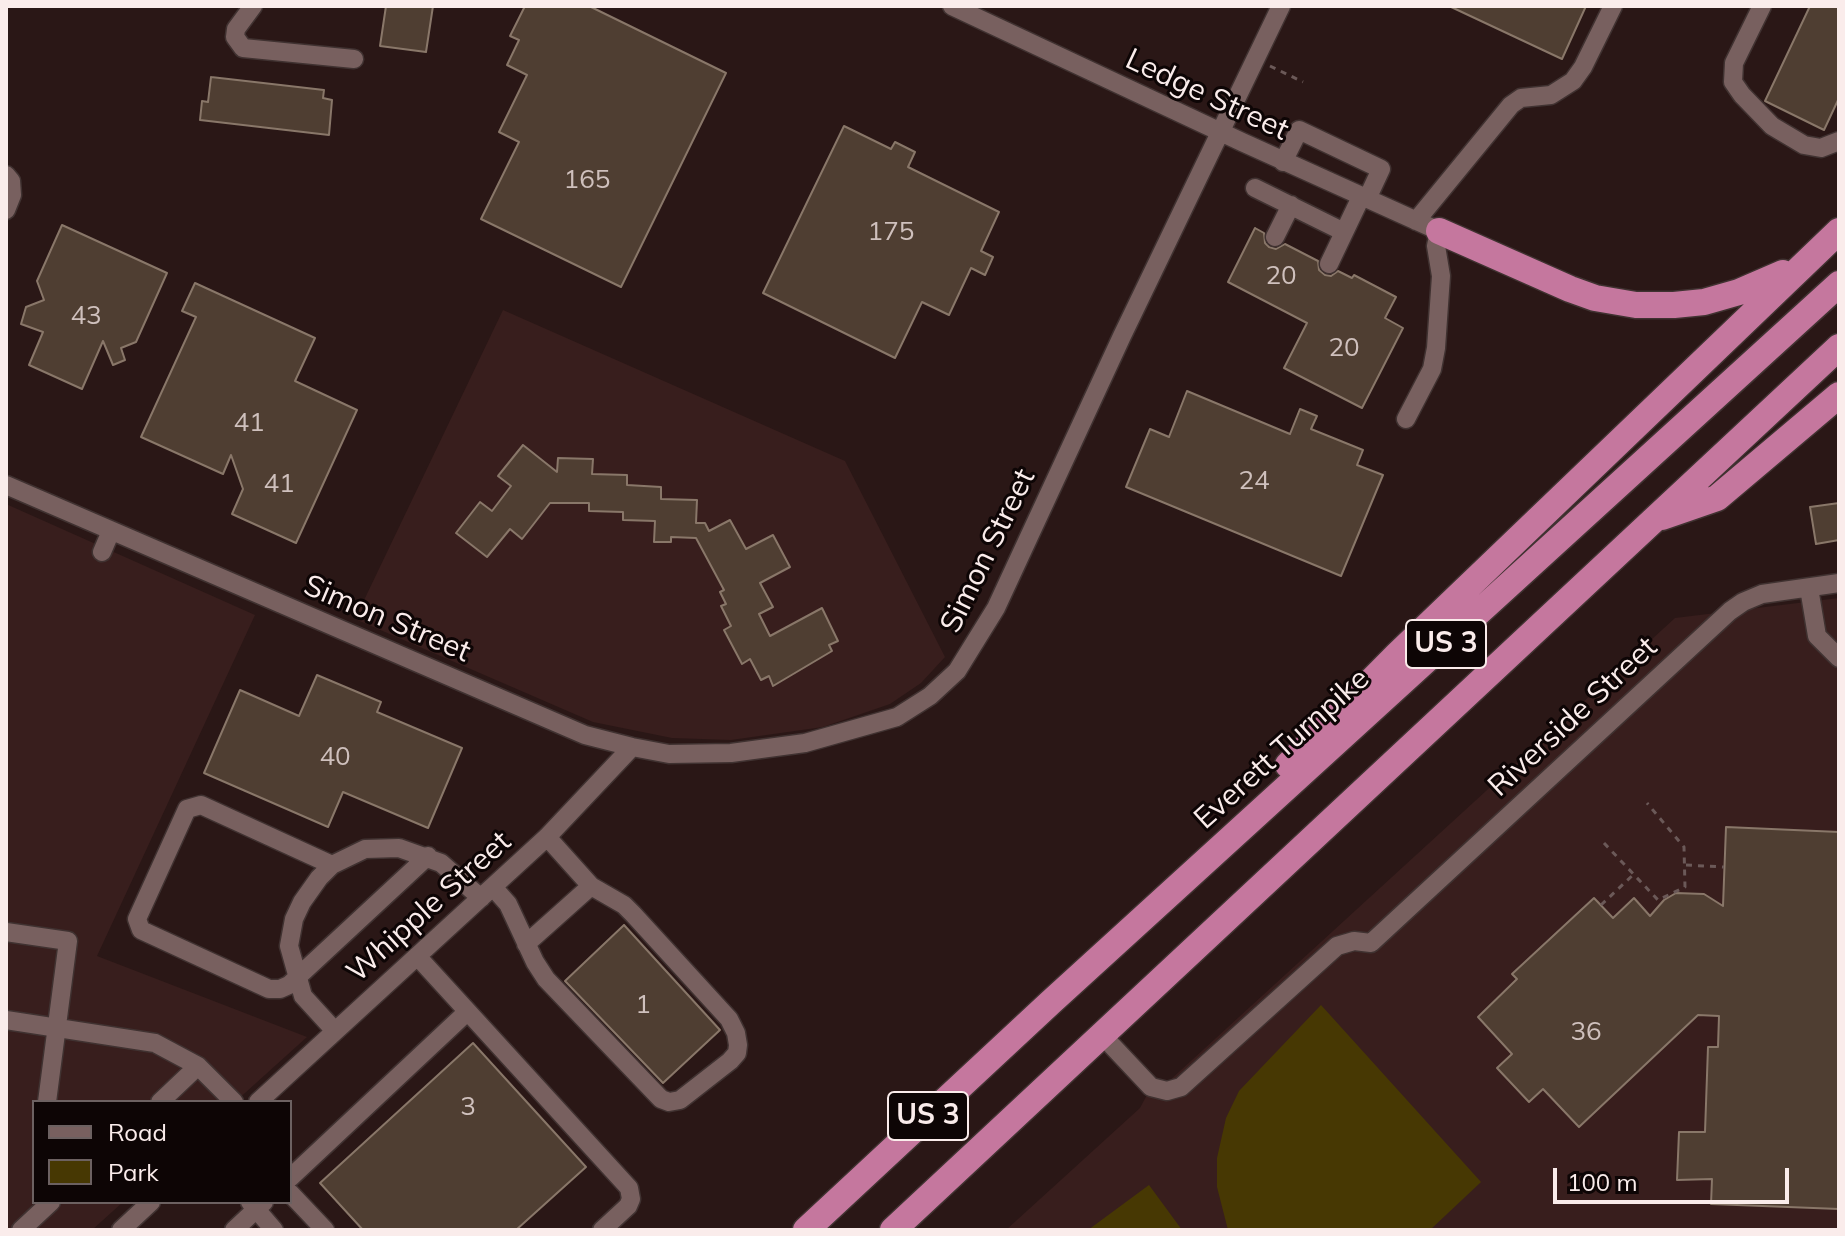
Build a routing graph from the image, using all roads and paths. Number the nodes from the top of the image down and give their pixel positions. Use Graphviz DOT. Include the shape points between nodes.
graph roads {
  1 [pos="253,6"];
  2 [pos="952,6"];
  3 [pos="1281,6"];
  4 [pos="1613,6"];
  5 [pos="1762,6"];
  6 [pos="354,59"];
  7 [pos="1256,59"];
  8 [pos="1303,82"];
  9 [pos="1220,132"];
  10 [pos="1839,141"];
  11 [pos="6,175"];
  12 [pos="1285,182"];
  13 [pos="1255,188"];
  14 [pos="1364,198"];
  15 [pos="6,210"];
  16 [pos="1428,226"];
  17 [pos="1839,231"];
  18 [pos="1344,232"];
  19 [pos="1275,237"];
  20 [pos="1814,254"];
  21 [pos="1329,264"];
  22 [pos="1839,284"];
  23 [pos="1839,347"];
  24 [pos="1839,395"];
  25 [pos="1406,419"];
  26 [pos="6,485"];
  27 [pos="1651,521"];
  28 [pos="111,531"];
  29 [pos="102,552"];
  30 [pos="1839,583"];
  31 [pos="1809,588"];
  32 [pos="1839,658"];
  33 [pos="632,747"];
  34 [pos="1647,803"];
  35 [pos="547,837"];
  36 [pos="1604,843"];
  37 [pos="428,856"];
  38 [pos="332,865"];
  39 [pos="1686,865"];
  40 [pos="1724,867"];
  41 [pos="1634,874"];
  42 [pos="591,886"];
  43 [pos="487,892"];
  44 [pos="1601,905"];
  45 [pos="6,932"];
  46 [pos="526,944"];
  47 [pos="417,956"];
  48 [pos="296,978"];
  49 [pos="1051,1002"];
  50 [pos="467,1012"];
  51 [pos="6,1020"];
  52 [pos="56,1027"];
  53 [pos="335,1031"];
  54 [pos="1103,1036"];
  55 [pos="198,1066"];
  56 [pos="47,1100"];
  57 [pos="162,1100"];
  58 [pos="232,1100"];
  59 [pos="260,1100"];
  60 [pos="292,1176"];
  61 [pos="292,1195"];
  62 [pos="32,1204"];
  63 [pos="49,1204"];
  64 [pos="149,1204"];
  65 [pos="257,1204"];
  66 [pos="26,1225"];
  67 [pos="121,1230"];
  68 [pos="234,1230"];
  69 [pos="274,1230"];
  70 [pos="325,1230"];
  71 [pos="602,1230"];
  72 [pos="806,1230"];
  73 [pos="893,1230"];
  1 -- 6 [label="street" via="236,29 243,48"];
  2 -- 9 [label="street, Ledge Street"];
  3 -- 7 [label="street, Simon Street"];
  4 -- 16 [label="street" via="1573,81 1551,95 1521,98 1507,110"];
  5 -- 10 [label="street" via="1734,63 1733,82 1772,126 1804,145 1821,148"];
  7 -- 8 [label="path"];
  7 -- 9 [label="street, Simon Street"];
  9 -- 12 [label="street, Ledge Street"];
  9 -- 33 [label="street, Simon Street" via="996,608 957,671 897,717 805,743 697,755"];
  11 -- 15 [label="street" via="12,195"];
  12 -- 13 [label="street"];
  12 -- 14 [label="street, Ledge Street"];
  12 -- 14 [label="street" via="1299,130 1381,169"];
  12 -- 18 [label="street"];
  12 -- 19 [label="street"];
  14 -- 16 [label="street, Ledge Street"];
  14 -- 18 [label="street"];
  16 -- 20 [label="highway" via="1583,294 1648,306 1690,304 1739,292"];
  16 -- 25 [label="street" via="1441,276 1436,348 1432,369"];
  17 -- 20 [label="highway"];
  18 -- 21 [label="street"];
  20 -- 49 [label="highway" via="1397,655"];
  22 -- 49 [label="highway, Everett Turnpike / US 3"];
  23 -- 27 [label="highway, US 3"];
  24 -- 27 [label="highway" via="1717,498"];
  26 -- 28 [label="street, Simon Street"];
  27 -- 54 [label="highway, US 3"];
  28 -- 29 [label="street"];
  28 -- 33 [label="street, Simon Street" via="585,735"];
  30 -- 31 [label="street, Riverside Street"];
  31 -- 32 [label="street" via="1817,636"];
  31 -- 54 [label="street, Riverside Street" via="1762,594 1730,611 1371,943 1337,946 1177,1089 1151,1087"];
  33 -- 35 [label="street, Whipple Street"];
  34 -- 39 [label="path" via="1684,847"];
  35 -- 42 [label="street"];
  35 -- 43 [label="street, Whipple Street"];
  36 -- 41 [label="path"];
  37 -- 38 [label="street" via="381,847"];
  37 -- 43 [label="street"];
  37 -- 48 [label="street"];
  38 -- 48 [label="street" via="294,919 289,946"];
  38 -- 48 [label="street" via="201,805 187,809 137,919 141,930 269,989 280,989"];
  39 -- 40 [label="path"];
  39 -- 41 [label="path" via="1685,887 1658,900"];
  41 -- 44 [label="path"];
  42 -- 46 [label="street"];
  42 -- 46 [label="street" via="624,905 729,1019 738,1045 730,1061 680,1100 661,1099 546,979"];
  43 -- 46 [label="street" via="508,904"];
  43 -- 47 [label="street, Whipple Street"];
  45 -- 52 [label="street" via="68,941"];
  47 -- 50 [label="street"];
  47 -- 53 [label="street, Whipple Street"];
  48 -- 53 [label="street" via="303,996"];
  49 -- 72 [label="highway, Everett Turnpike / US 3"];
  50 -- 60 [label="street"];
  50 -- 71 [label="street" via="629,1188 628,1206"];
  51 -- 52 [label="street"];
  52 -- 55 [label="street" via="155,1043"];
  52 -- 56 [label="street"];
  53 -- 59 [label="street, Whipple Street"];
  54 -- 73 [label="highway, US 3"];
  55 -- 57 [label="street"];
  55 -- 58 [label="street"];
  61 -- 70 [label="street"];
  62 -- 66 [label="street"];
  63 -- 66 [label="street"];
  64 -- 67 [label="street"];
  65 -- 68 [label="street"];
  65 -- 69 [label="street"];
}
